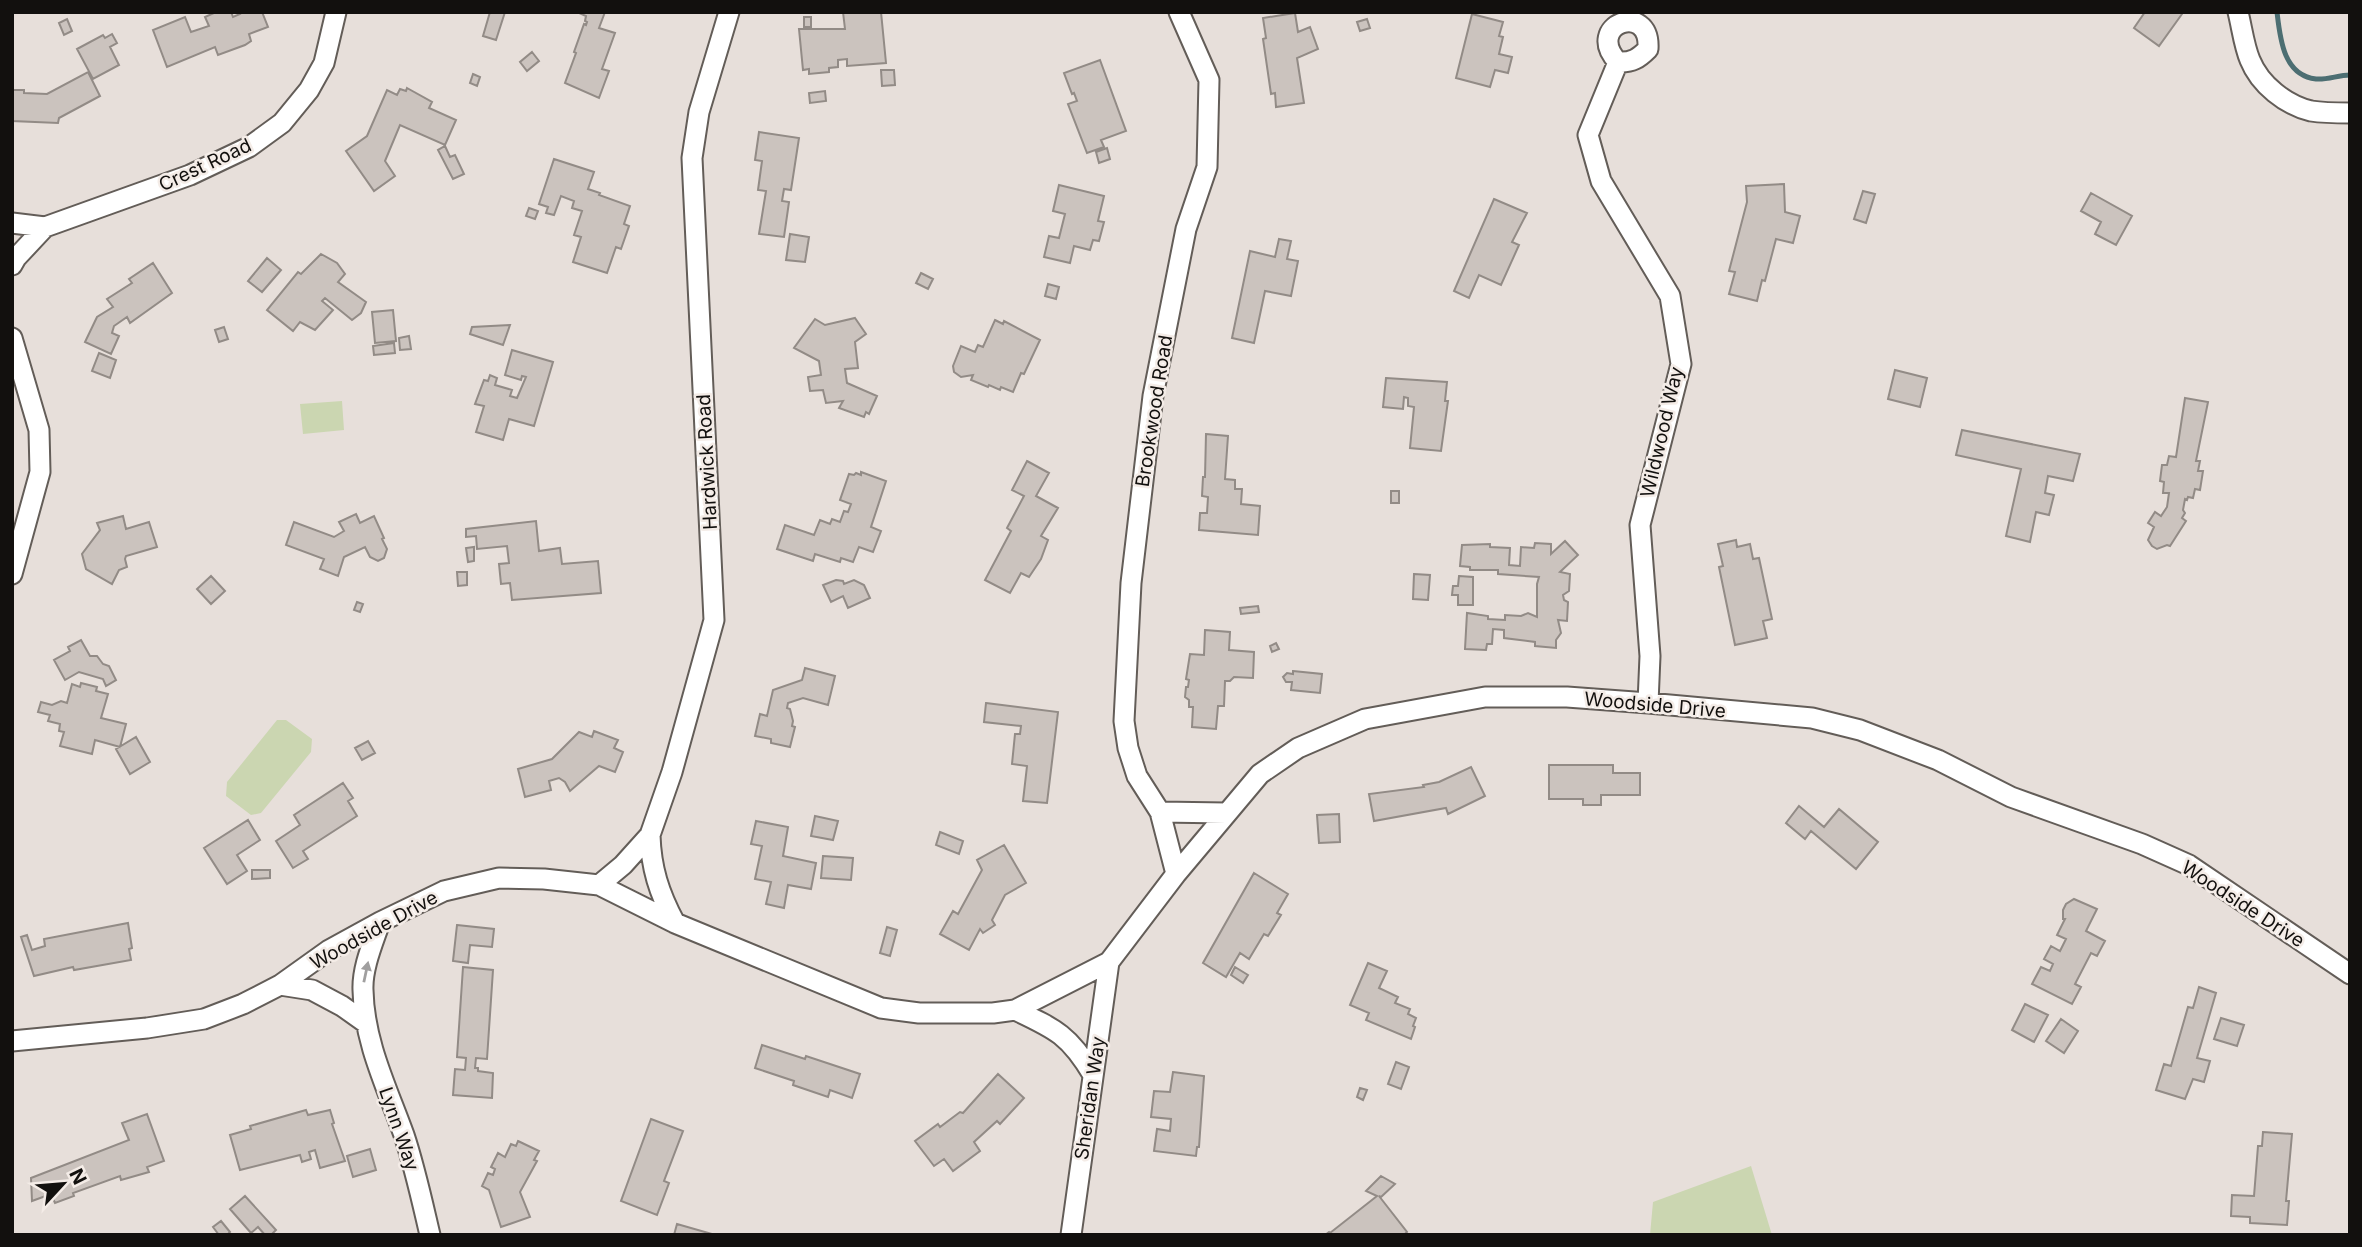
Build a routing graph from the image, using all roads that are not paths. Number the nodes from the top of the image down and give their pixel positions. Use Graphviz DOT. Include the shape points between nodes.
graph roads {
  1 [pos="336,12"];
  2 [pos="729,12"];
  3 [pos="1179,12"];
  4 [pos="2238,12"];
  5 [pos="1618,62"];
  6 [pos="2350,113"];
  7 [pos="12,223"];
  8 [pos="45,227"];
  9 [pos="12,265"];
  10 [pos="12,338"];
  11 [pos="15,556"];
  12 [pos="12,574"];
  13 [pos="1648,703"];
  14 [pos="1160,812"];
  15 [pos="1226,813"];
  16 [pos="650,835"];
  17 [pos="1176,874"];
  18 [pos="599,885"];
  19 [pos="380,922"];
  20 [pos="676,923"];
  21 [pos="1109,962"];
  22 [pos="2350,975"];
  23 [pos="280,985"];
  24 [pos="1015,1010"];
  25 [pos="366,1023"];
  26 [pos="13,1041"];
  27 [pos="1093,1075"];
  28 [pos="430,1235"];
  29 [pos="1071,1235"];
  1 -- 8 [label="street, Crest Road" via="324,63 282,123 249,147 190,175"];
  2 -- 16 [label="street, Hardwick Road" via="699,112 692,158 713,620 673,772"];
  3 -- 14 [label="street, Brookwood Road" via="1209,80 1207,167 1186,229 1153,396 1131,583 1125,721 1138,776"];
  4 -- 6 [label="street" via="2249,59 2274,92 2313,111"];
  5 -- 13 [label="street, Wildwood Way" via="1588,136 1601,181 1670,296 1681,364 1640,525 1650,656"];
  7 -- 8 [label="street"];
  8 -- 9 [label="street"];
  10 -- 11 [label="street" via="39,430 40,472"];
  11 -- 12 [label="street"];
  13 -- 15 [label="street, Woodside Drive" via="1485,697 1365,719 1289,754 1260,774"];
  13 -- 22 [label="street, Woodside Drive" via="1812,718 1871,734 1938,760 2011,797 2189,865"];
  14 -- 15 [label="street"];
  14 -- 17 [label="street, Brookwood Road"];
  15 -- 17 [label="street, Woodside Drive"];
  16 -- 18 [label="street, Hardwick Road"];
  16 -- 20 [label="street" via="650,860 660,895"];
  17 -- 21 [label="street, Woodside Drive"];
  18 -- 19 [label="street, Woodside Drive" via="499,878 444,891"];
  18 -- 20 [label="street, Woodside Drive"];
  19 -- 23 [label="street, Woodside Drive"];
  25 -- 19 [label="street, Lynn Way, one-way" via="363,988"];
  20 -- 24 [label="street, Woodside Drive" via="881,1008 919,1013"];
  21 -- 24 [label="street, Woodside Drive"];
  21 -- 27 [label="street, Sheridan Way"];
  23 -- 25 [label="street" via="312,990"];
  23 -- 26 [label="street, Woodside Drive" via="204,1019"];
  24 -- 27 [label="street" via="1053,1028 1079,1050"];
  25 -- 28 [label="street, Lynn Way" via="378,1070 412,1158"];
  27 -- 29 [label="street, Sheridan Way"];
}
